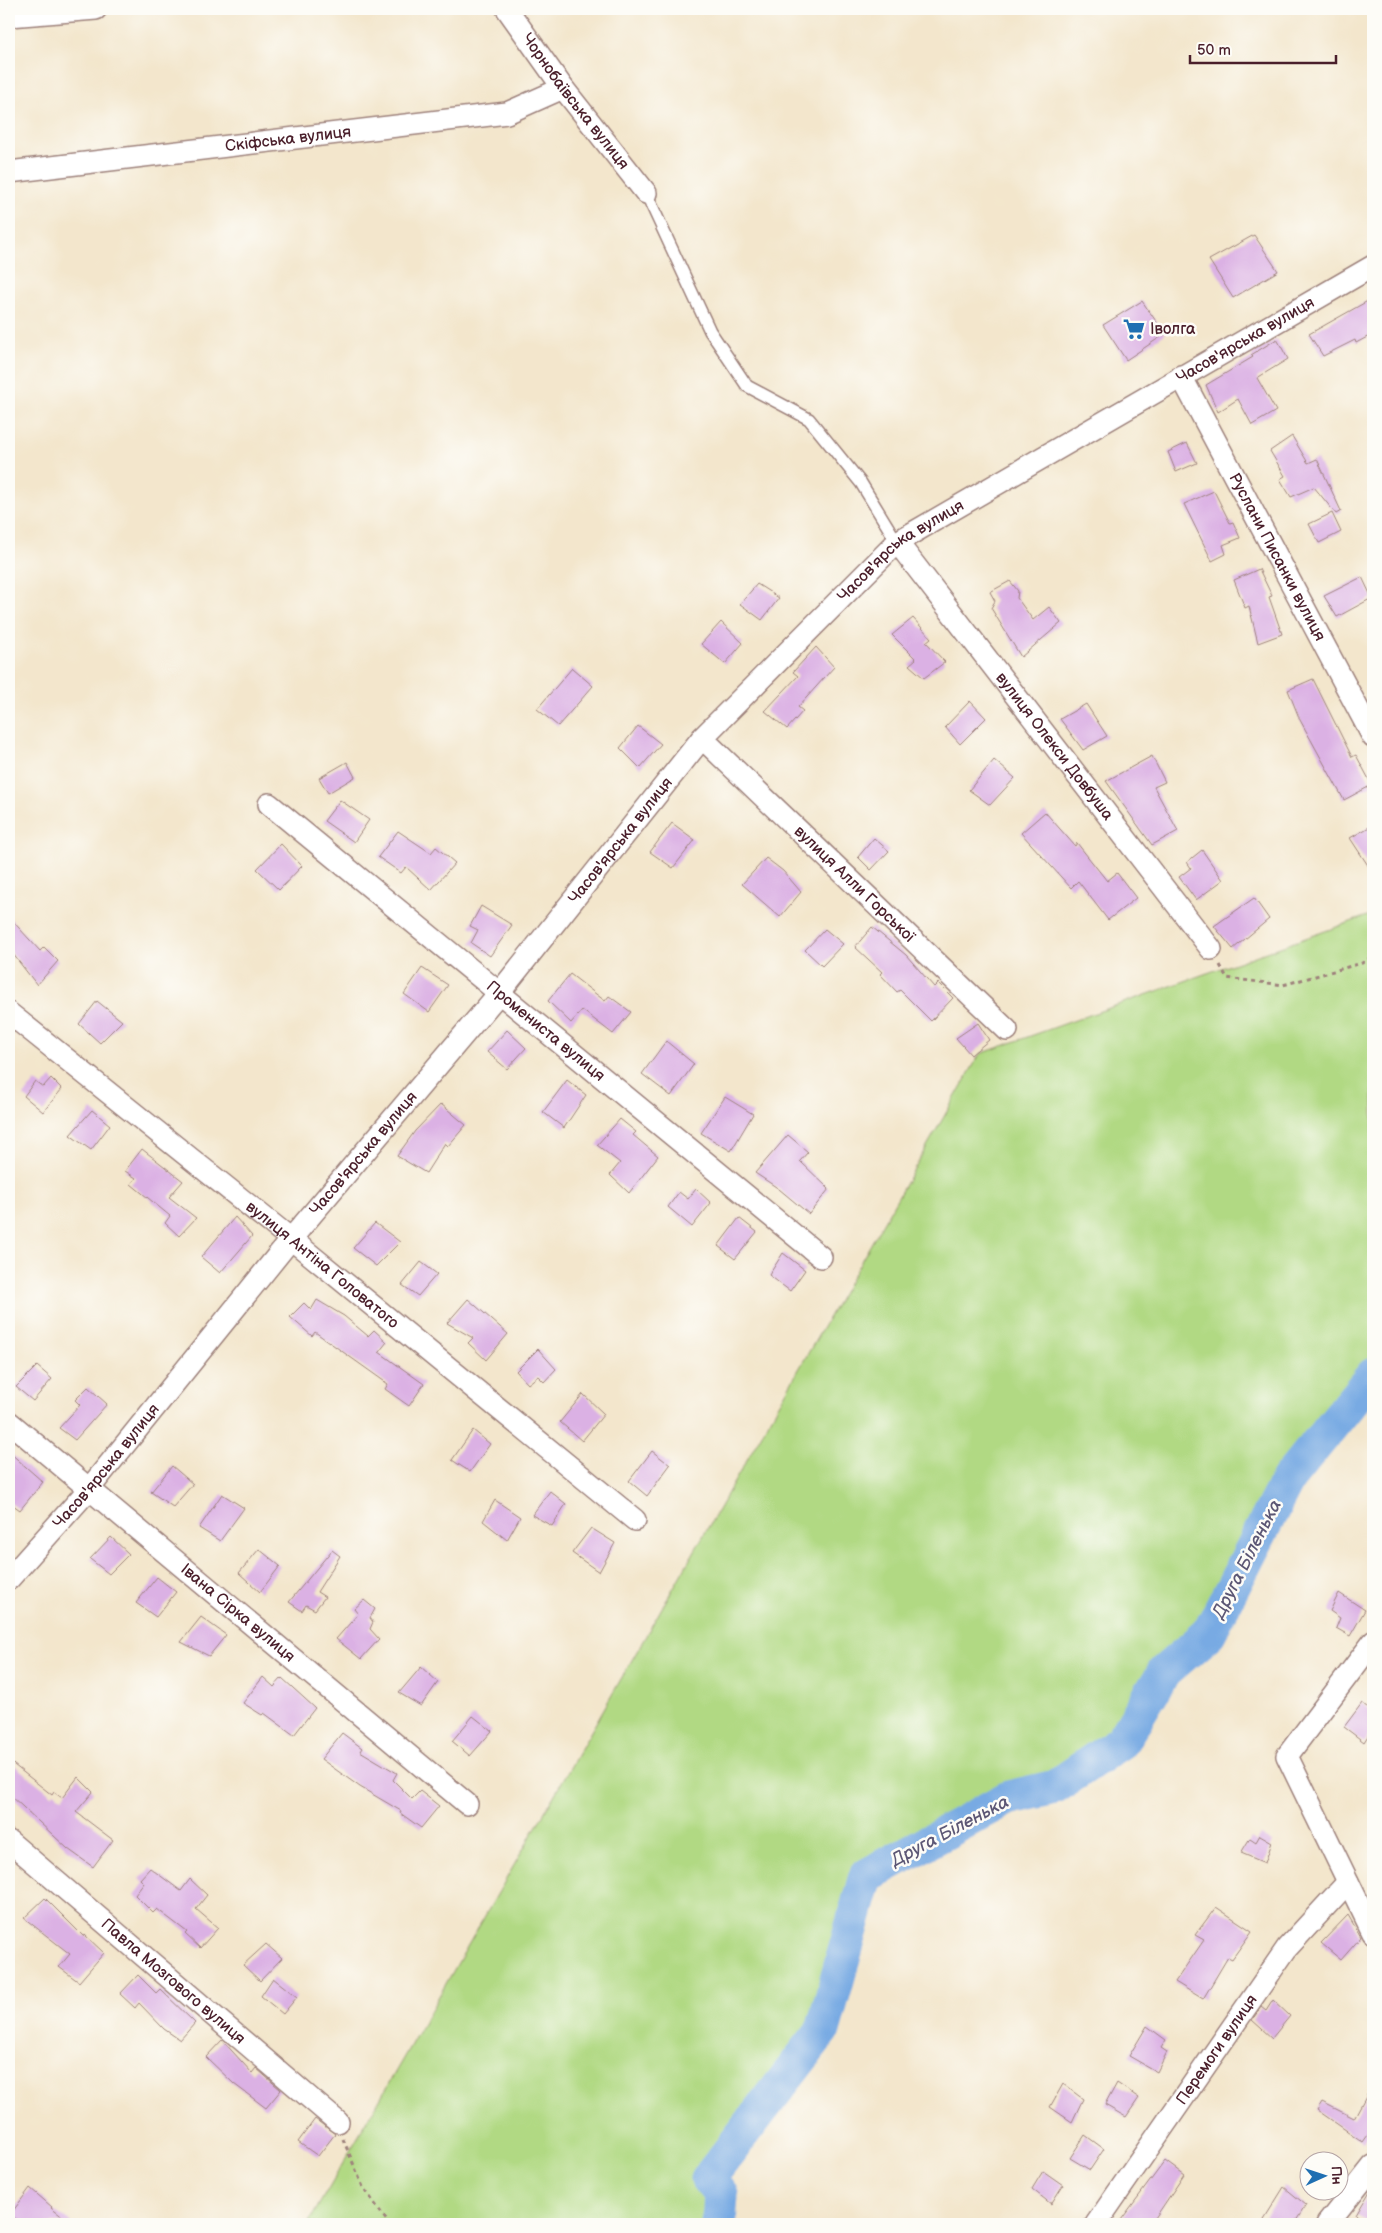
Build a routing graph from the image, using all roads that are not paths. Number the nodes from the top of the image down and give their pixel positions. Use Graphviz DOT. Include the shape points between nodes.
graph roads {
  1 [pos="96,9"];
  2 [pos="507,9"];
  3 [pos="9,16"];
  4 [pos="563,88"];
  5 [pos="9,172"];
  6 [pos="646,193"];
  7 [pos="1373,266"];
  8 [pos="1181,376"];
  9 [pos="898,542"];
  10 [pos="1373,737"];
  11 [pos="702,738"];
  12 [pos="269,804"];
  13 [pos="1211,949"];
  14 [pos="500,992"];
  15 [pos="9,1013"];
  16 [pos="1007,1030"];
  17 [pos="291,1239"];
  18 [pos="821,1257"];
  19 [pos="9,1422"];
  20 [pos="89,1489"];
  21 [pos="635,1520"];
  22 [pos="9,1579"];
  23 [pos="1373,1642"];
  24 [pos="467,1804"];
  25 [pos="9,1842"];
  26 [pos="1348,1882"];
  27 [pos="1373,1932"];
  28 [pos="338,2122"];
  29 [pos="1373,2166"];
  30 [pos="1096,2224"];
  31 [pos="1327,2224"];
  1 -- 3 [label="street"];
  2 -- 4 [label="street, Чорнобаївська вулиця"];
  4 -- 5 [label="street, Скіфська вулиця" via="507,113"];
  4 -- 6 [label="street, Чорнобаївська вулиця"];
  6 -- 9 [label="lane" via="710,331 747,386 810,419 861,483"];
  7 -- 8 [label="street, Часов'ярська вулиця"];
  8 -- 9 [label="street, Часов'ярська вулиця"];
  8 -- 10 [label="street, Руслани Писанки вулиця"];
  9 -- 11 [label="street, Часов'ярська вулиця"];
  9 -- 13 [label="street, вулиця Олекси Довбуша"];
  11 -- 14 [label="street, Часов'ярська вулиця"];
  11 -- 16 [label="street, вулиця Алли Горської"];
  12 -- 14 [label="street, Промениста вулиця"];
  14 -- 17 [label="street, Часов'ярська вулиця"];
  14 -- 18 [label="street, Промениста вулиця"];
  15 -- 17 [label="street, вулиця Антіна Головатого"];
  17 -- 20 [label="street, Часов'ярська вулиця"];
  17 -- 21 [label="street, вулиця Антіна Головатого"];
  19 -- 20 [label="street, Івана Сірка вулиця"];
  20 -- 22 [label="street, Часов'ярська вулиця"];
  20 -- 24 [label="street, Івана Сірка вулиця"];
  23 -- 26 [label="street" via="1287,1756"];
  25 -- 28 [label="street, Павла Мозгового вулиця"];
  26 -- 27 [label="street"];
  26 -- 30 [label="street, Перемоги вулиця" via="1287,1948"];
  29 -- 31 [label="street"];
}
